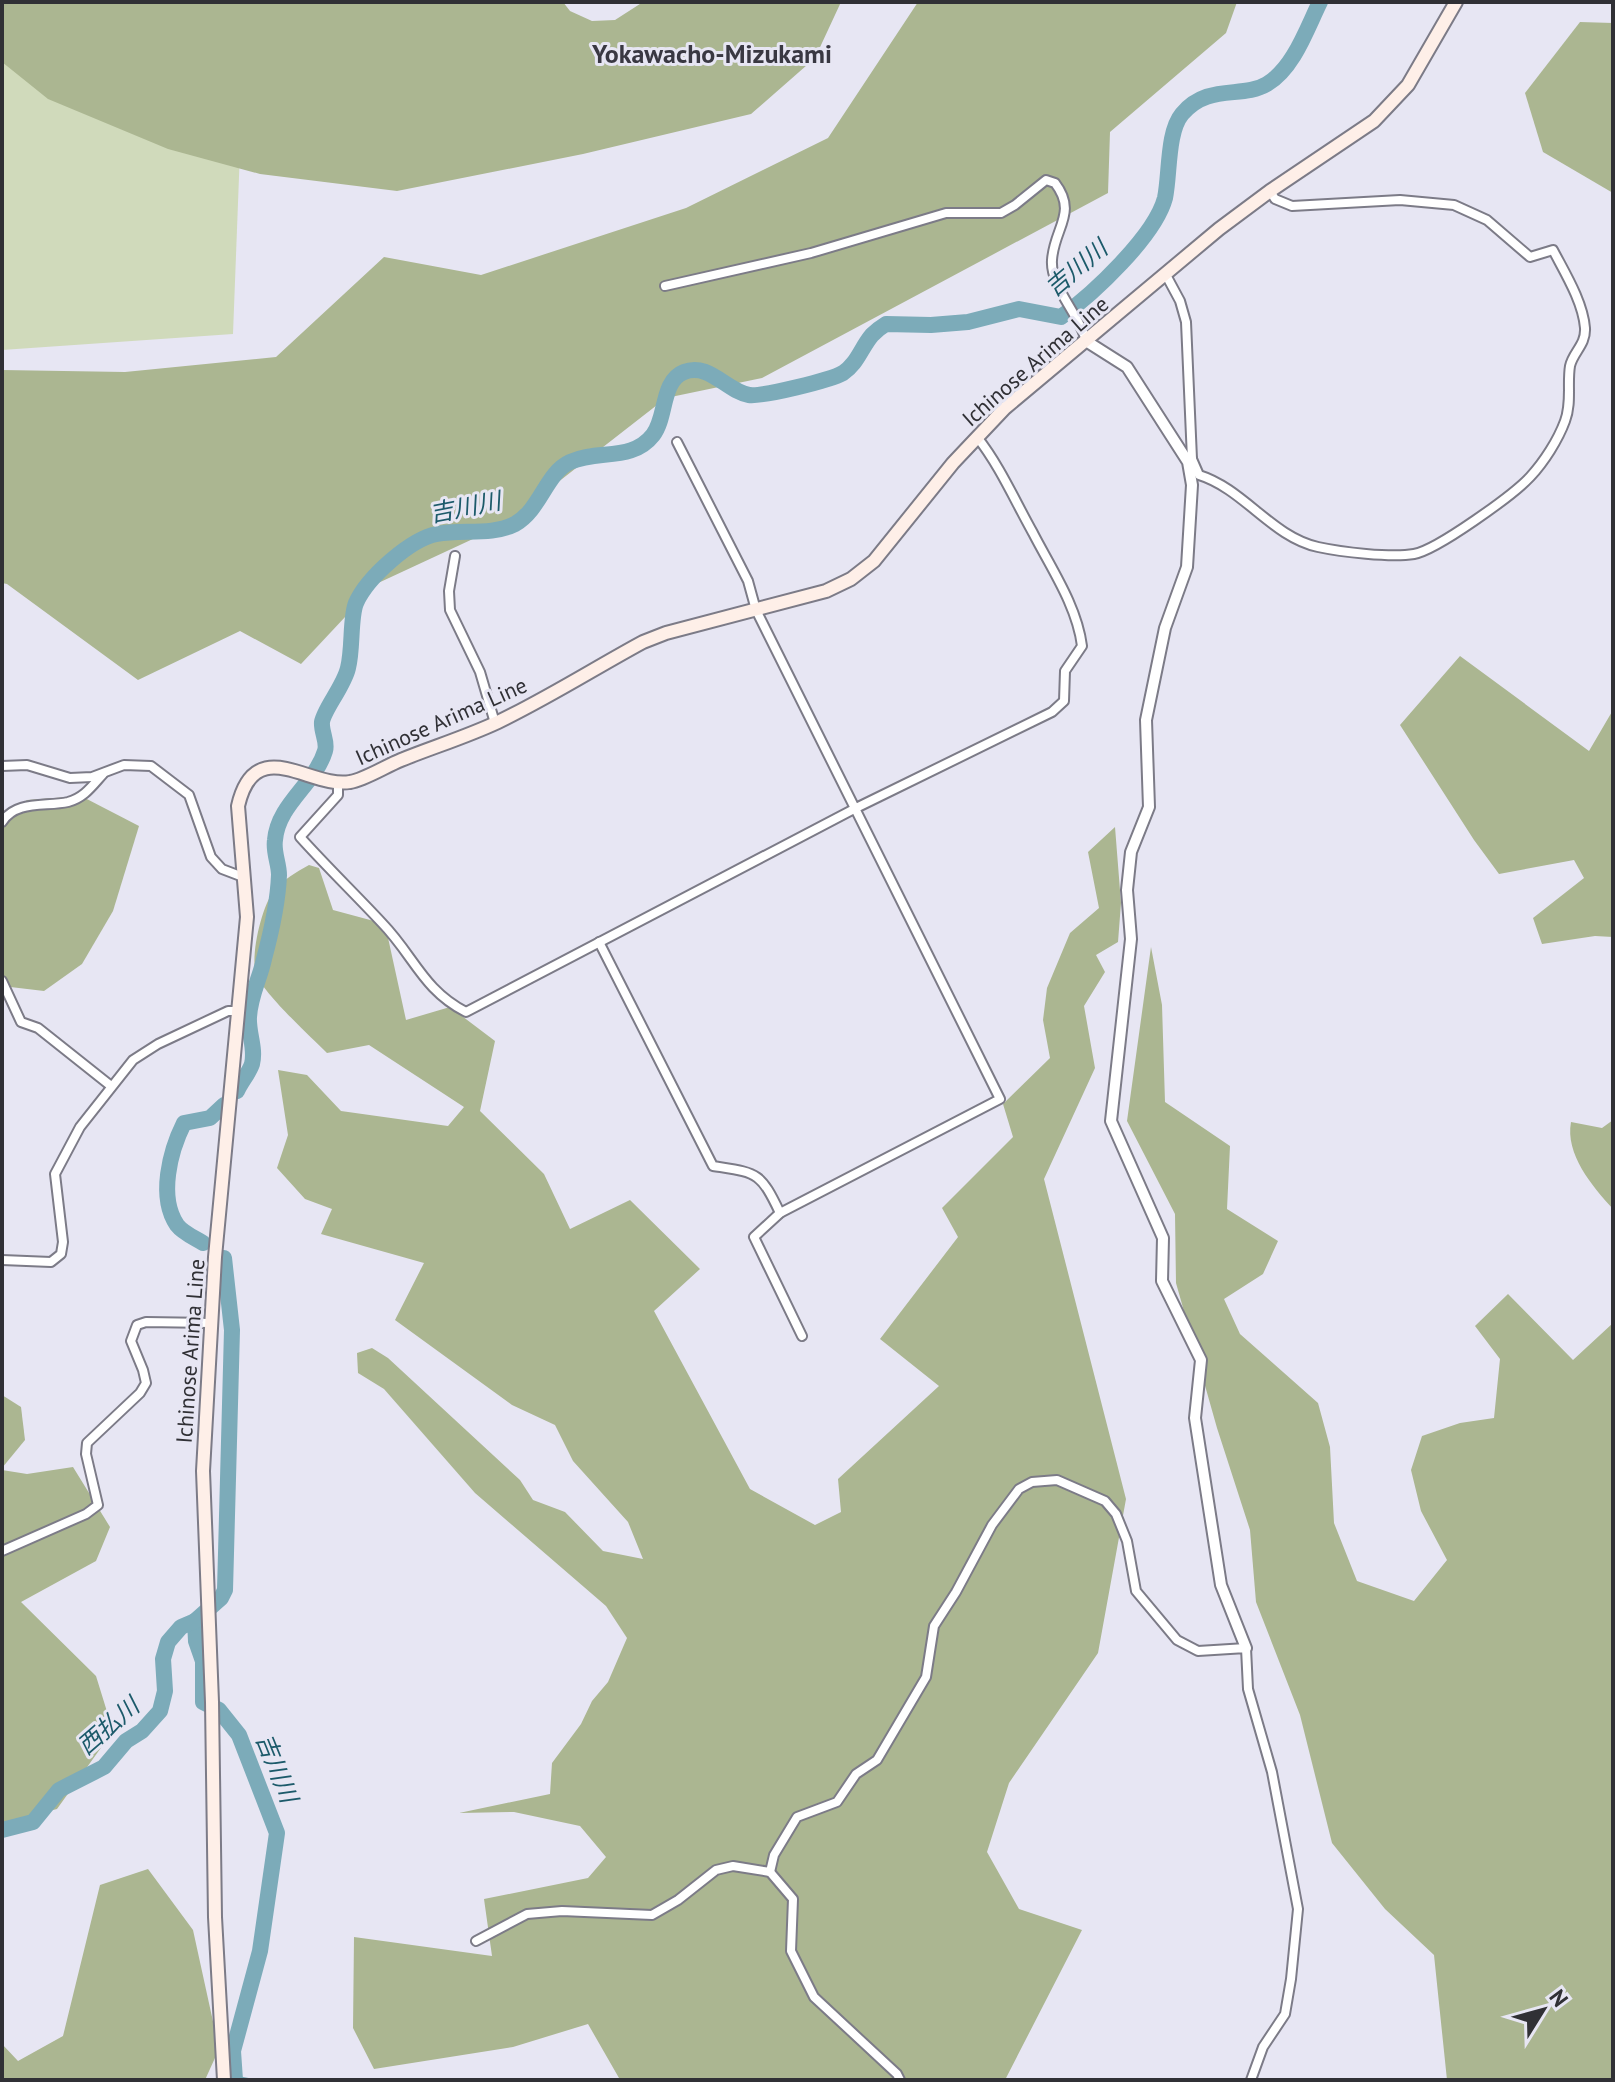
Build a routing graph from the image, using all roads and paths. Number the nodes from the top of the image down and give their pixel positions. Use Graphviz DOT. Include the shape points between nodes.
graph roads {
  1 [pos="1456,2"];
  2 [pos="1270,191"];
  3 [pos="1166,275"];
  4 [pos="665,286"];
  5 [pos="1085,336"];
  6 [pos="977,437"];
  7 [pos="677,442"];
  8 [pos="1190,460"];
  9 [pos="455,556"];
  10 [pos="756,610"];
  11 [pos="495,723"];
  12 [pos="2,766"];
  13 [pos="106,771"];
  14 [pos="336,782"];
  15 [pos="856,808"];
  16 [pos="2,822"];
  17 [pos="243,877"];
  18 [pos="599,942"];
  19 [pos="2,981"];
  20 [pos="238,1011"];
  21 [pos="111,1086"];
  22 [pos="780,1213"];
  23 [pos="2,1260"];
  24 [pos="210,1323"];
  25 [pos="802,1336"];
  26 [pos="2,1551"];
  27 [pos="1246,1648"];
  28 [pos="770,1872"];
  29 [pos="476,1941"];
  30 [pos="224,2080"];
  31 [pos="900,2080"];
  32 [pos="1251,2080"];
  1 -- 2 [label="main road, Ichinose Arima Line" via="1391,105"];
  2 -- 3 [label="main road, Ichinose Arima Line"];
  2 -- 8 [label="street" via="1292,206 1400,200 1454,205 1487,220 1530,257 1553,250 1585,324 1585,340 1570,363 1566,419 1530,477 1428,550 1413,554 1310,545 1225,486 1199,475"];
  3 -- 5 [label="main road, Ichinose Arima Line"];
  3 -- 8 [label="street" via="1186,322"];
  4 -- 5 [label="street" via="811,253 946,213 1001,213 1046,180 1055,183 1066,200 1052,261"];
  5 -- 6 [label="main road, Ichinose Arima Line"];
  5 -- 8 [label="street" via="1127,367"];
  6 -- 10 [label="main road, Ichinose Arima Line" via="874,561 826,591"];
  6 -- 15 [label="street" via="1058,581 1082,646 1065,671 1064,701 1052,712"];
  7 -- 10 [label="street" via="748,581"];
  8 -- 27 [label="street" via="1187,567 1165,628 1146,720 1149,807 1131,852 1131,939 1111,1121 1163,1238 1162,1281 1201,1360 1195,1418 1221,1585"];
  9 -- 11 [label="street" via="450,610 480,672"];
  10 -- 11 [label="main road, Ichinose Arima Line" via="643,642"];
  10 -- 15 [label="street"];
  11 -- 14 [label="main road, Ichinose Arima Line" via="351,782"];
  12 -- 13 [label="street" via="27,765 70,778"];
  13 -- 16 [label="street" via="84,795 17,809"];
  13 -- 17 [label="street" via="151,766 189,795 211,857 222,869"];
  14 -- 17 [label="main road, Ichinose Arima Line" via="275,767 258,773 242,788 238,806"];
  14 -- 18 [label="street" via="338,795 300,837 384,925 445,1002 466,1012"];
  15 -- 18 [label="street"];
  15 -- 22 [label="street" via="1000,1099"];
  17 -- 20 [label="main road, Ichinose Arima Line" via="247,917"];
  18 -- 22 [label="street" via="713,1166 758,1176"];
  19 -- 21 [label="street" via="21,1022 38,1028"];
  20 -- 21 [label="street" via="158,1044 133,1060"];
  20 -- 24 [label="main road, Ichinose Arima Line"];
  21 -- 23 [label="street" via="80,1127 55,1174 61,1254 51,1262"];
  22 -- 25 [label="street" via="754,1237"];
  24 -- 26 [label="street" via="137,1325 131,1341 146,1383 87,1443 98,1505"];
  24 -- 30 [label="main road, Ichinose Arima Line" via="203,1471"];
  27 -- 28 [label="street" via="1198,1651 1177,1640 1136,1591 1127,1541 1105,1501 1057,1480 1032,1482 1019,1489 992,1525 934,1626 926,1677 877,1760 856,1774 837,1802 797,1817"];
  27 -- 32 [label="street" via="1248,1689 1272,1772 1298,1909 1285,2014 1263,2047"];
  28 -- 29 [label="street" via="733,1866 716,1870 652,1915 527,1914"];
  28 -- 31 [label="street" via="793,1899 791,1951 814,1997"];
}
